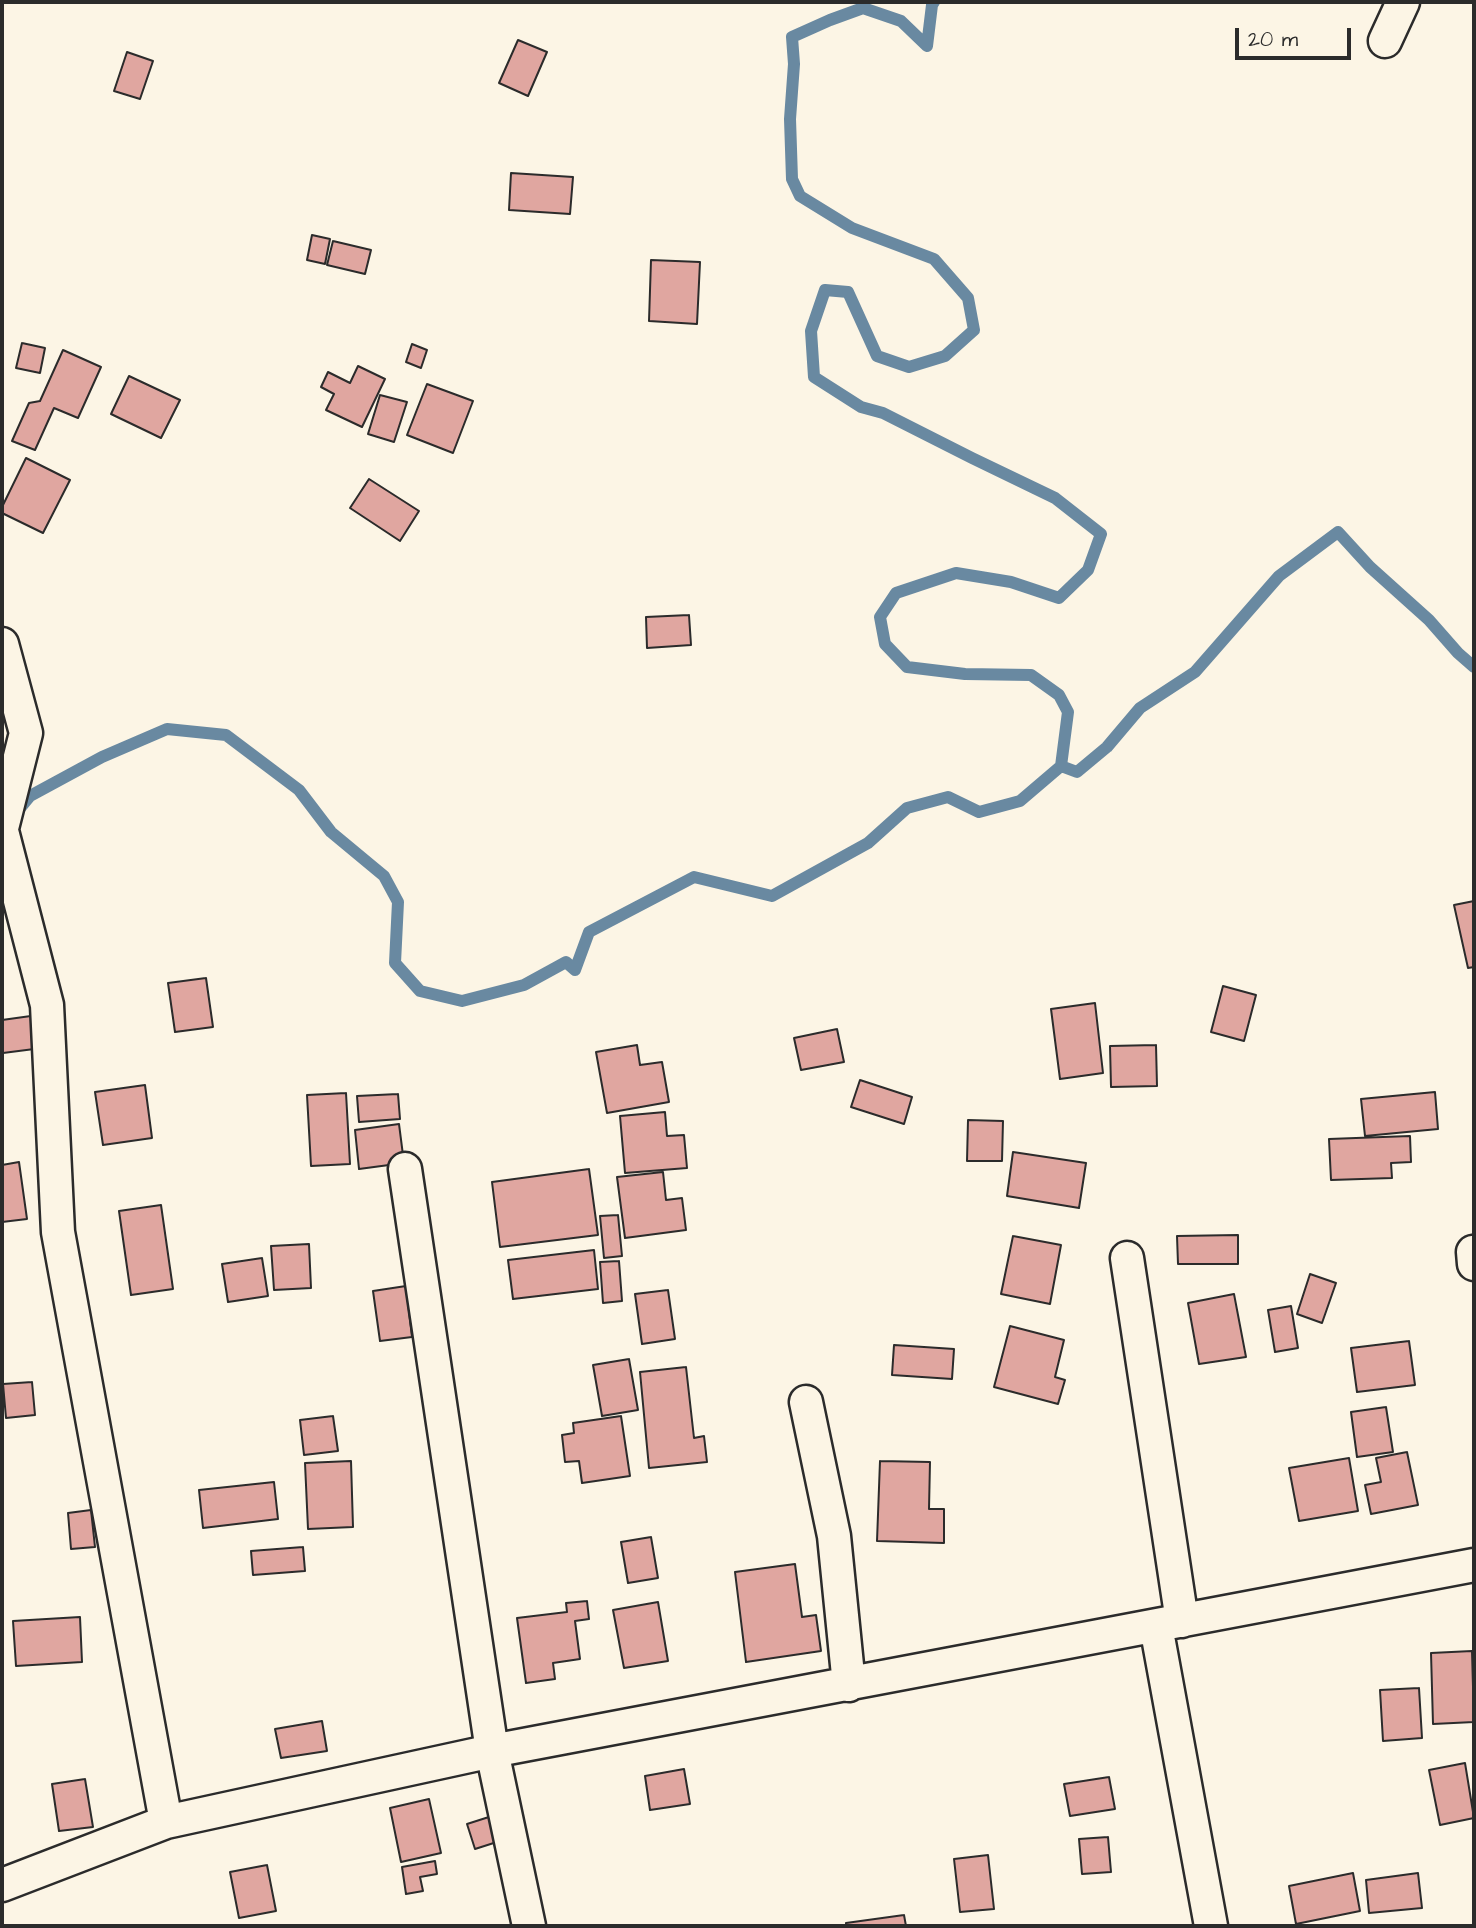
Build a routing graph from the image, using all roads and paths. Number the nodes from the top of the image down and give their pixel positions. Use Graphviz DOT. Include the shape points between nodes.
graph roads {
  1 [pos="1403,2"];
  2 [pos="1385,41"];
  3 [pos="2,644"];
  4 [pos="2,830"];
  5 [pos="405,1169"];
  6 [pos="1127,1258"];
  7 [pos="806,1402"];
  8 [pos="1474,1565"];
  9 [pos="1169,1623"];
  10 [pos="849,1685"];
  11 [pos="492,1751"];
  12 [pos="166,1822"];
  13 [pos="2,1885"];
  14 [pos="529,1926"];
  15 [pos="1212,1926"];
  1 -- 2 [label="street"];
  3 -- 4 [label="street" via="26,733"];
  4 -- 12 [label="street" via="47,1005 58,1232"];
  5 -- 11 [label="street"];
  6 -- 9 [label="street"];
  7 -- 10 [label="street" via="834,1536"];
  8 -- 9 [label="street"];
  9 -- 10 [label="street"];
  9 -- 15 [label="street"];
  10 -- 11 [label="street"];
  11 -- 12 [label="street"];
  11 -- 14 [label="street"];
  12 -- 13 [label="street"];
}
